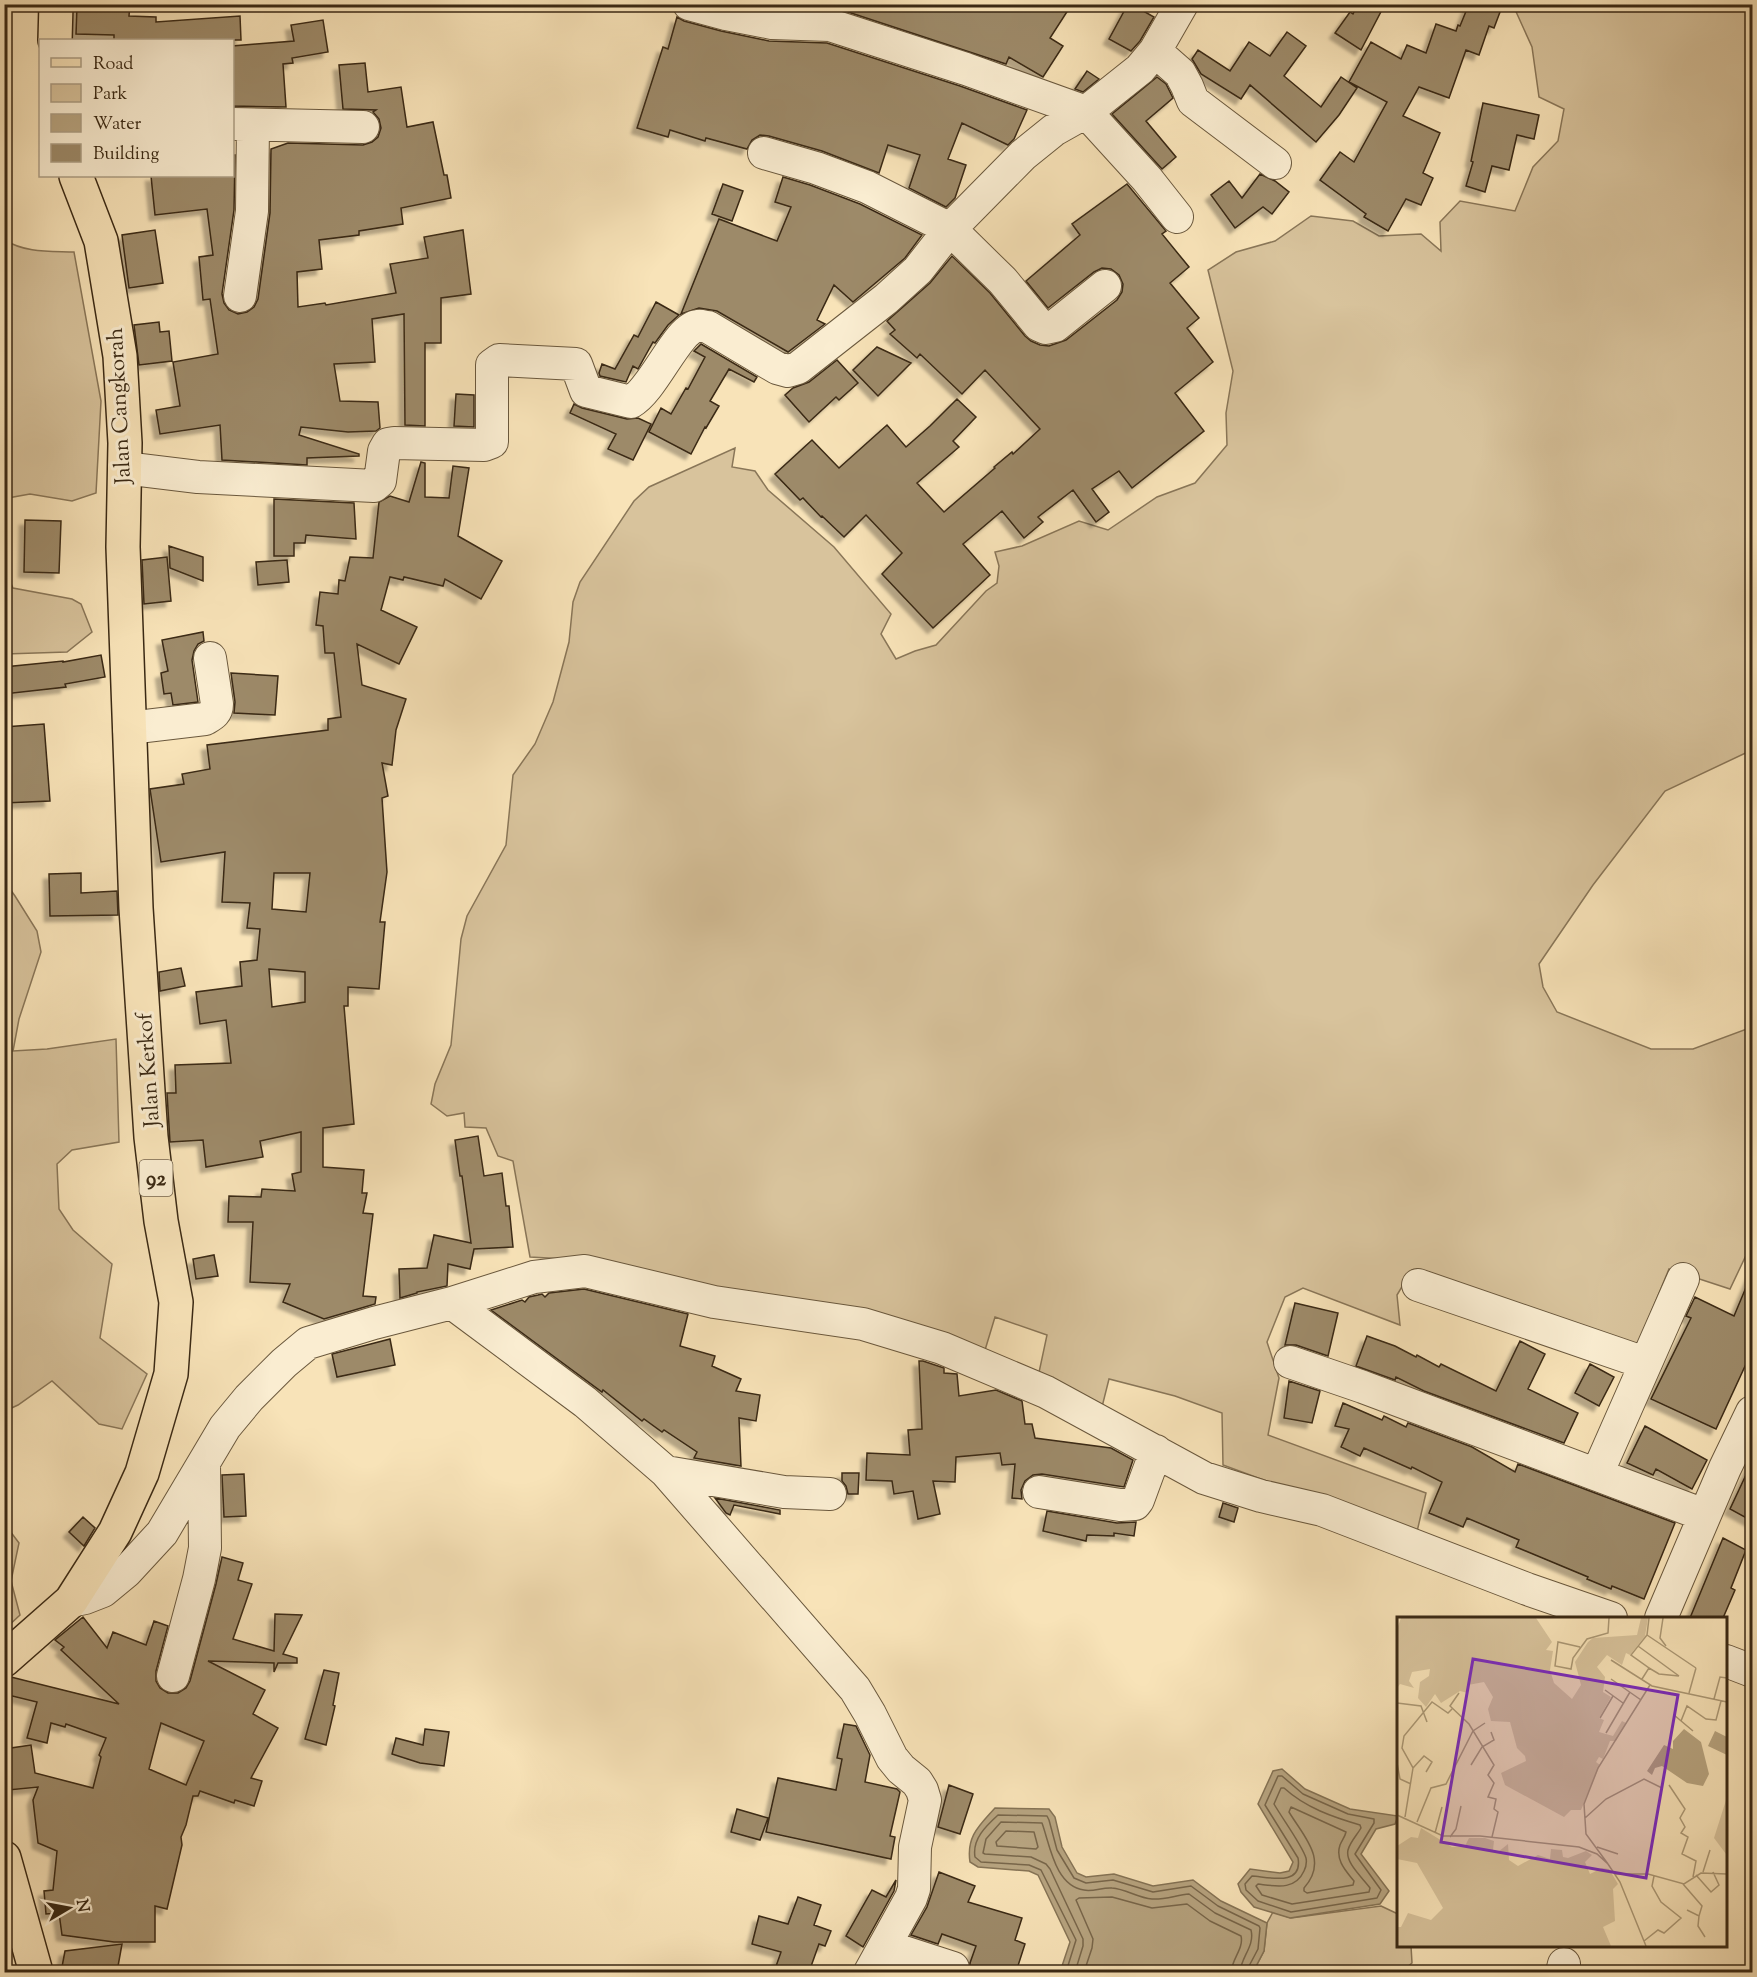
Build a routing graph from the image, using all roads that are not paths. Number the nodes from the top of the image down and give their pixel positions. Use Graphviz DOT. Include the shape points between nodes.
graph roads {
  1 [pos="56,4"];
  2 [pos="689,4"];
  3 [pos="1182,4"];
  4 [pos="55,39"];
  5 [pos="1155,51"];
  6 [pos="1086,112"];
  7 [pos="243,124"];
  8 [pos="363,127"];
  9 [pos="764,153"];
  10 [pos="1275,163"];
  11 [pos="76,177"];
  12 [pos="1177,217"];
  13 [pos="950,229"];
  14 [pos="1105,286"];
  15 [pos="240,296"];
  16 [pos="124,468"];
  17 [pos="126,641"];
  18 [pos="210,658"];
  19 [pos="129,728"];
  20 [pos="1683,1279"];
  21 [pos="1418,1285"];
  22 [pos="452,1303"];
  23 [pos="1290,1362"];
  24 [pos="1645,1363"];
  25 [pos="1752,1412"];
  26 [pos="1156,1451"];
  27 [pos="204,1465"];
  28 [pos="666,1472"];
  29 [pos="1597,1474"];
  30 [pos="1039,1492"];
  31 [pos="830,1494"];
  32 [pos="1704,1515"];
  33 [pos="71,1600"];
  34 [pos="1608,1617"];
  35 [pos="1661,1617"];
  36 [pos="4,1660"];
  37 [pos="1727,1662"];
  38 [pos="1752,1671"];
  39 [pos="172,1676"];
  40 [pos="4,1858"];
  41 [pos="877,1959"];
  42 [pos="952,1968"];
  43 [pos="36,1972"];
  1 -- 4 [label="main road"];
  2 -- 6 [label="street" via="772,23 830,24"];
  3 -- 5 [label="street"];
  5 -- 6 [label="street" via="1140,69"];
  5 -- 10 [label="street" via="1180,73 1197,106"];
  6 -- 12 [label="street"];
  6 -- 13 [label="street" via="1023,154"];
  7 -- 8 [label="street"];
  7 -- 15 [label="street" via="252,211"];
  9 -- 13 [label="street" via="867,187"];
  11 -- 16 [label="main road, Jalan Cangkorah" via="101,241 120,356"];
  13 -- 14 [label="street" via="1046,328 1055,326"];
  13 -- 16 [label="street" via="910,278 798,368 788,371 708,327 697,326 686,331 656,376 631,402 586,391 576,364 499,360 492,365 492,441 484,445 388,444 380,481 374,486 198,477"];
  16 -- 17 [label="main road, Jalan Cangkorah"];
  17 -- 19 [label="main road, Jalan Kerkof / 92"];
  18 -- 19 [label="street" via="217,704 214,714 205,719"];
  19 -- 33 [label="main road, Jalan Kerkof / 92" via="151,1137 176,1302 171,1374 142,1473 115,1532"];
  20 -- 24 [label="street"];
  21 -- 24 [label="street"];
  22 -- 26 [label="street" via="534,1277 585,1271 714,1302 863,1324 942,1347 1046,1392"];
  22 -- 27 [label="street" via="308,1343 249,1398 225,1427"];
  22 -- 28 [label="street" via="585,1402"];
  23 -- 29 [label="street"];
  24 -- 29 [label="street"];
  25 -- 32 [label="street"];
  26 -- 30 [label="street" via="1135,1504"];
  26 -- 34 [label="street" via="1204,1478 1322,1510"];
  27 -- 33 [label="street" via="162,1533 126,1572 103,1591"];
  27 -- 39 [label="street" via="205,1548"];
  28 -- 31 [label="street" via="784,1492"];
  28 -- 41 [label="street" via="855,1689 892,1758 922,1790 925,1800 915,1847 914,1889"];
  29 -- 32 [label="street"];
  32 -- 35 [label="street"];
  33 -- 36 [label="main road, Jalan Kerkof / 92"];
  37 -- 38 [label="street"];
  40 -- 43 [label="main road"];
  41 -- 42 [label="street"];
}
